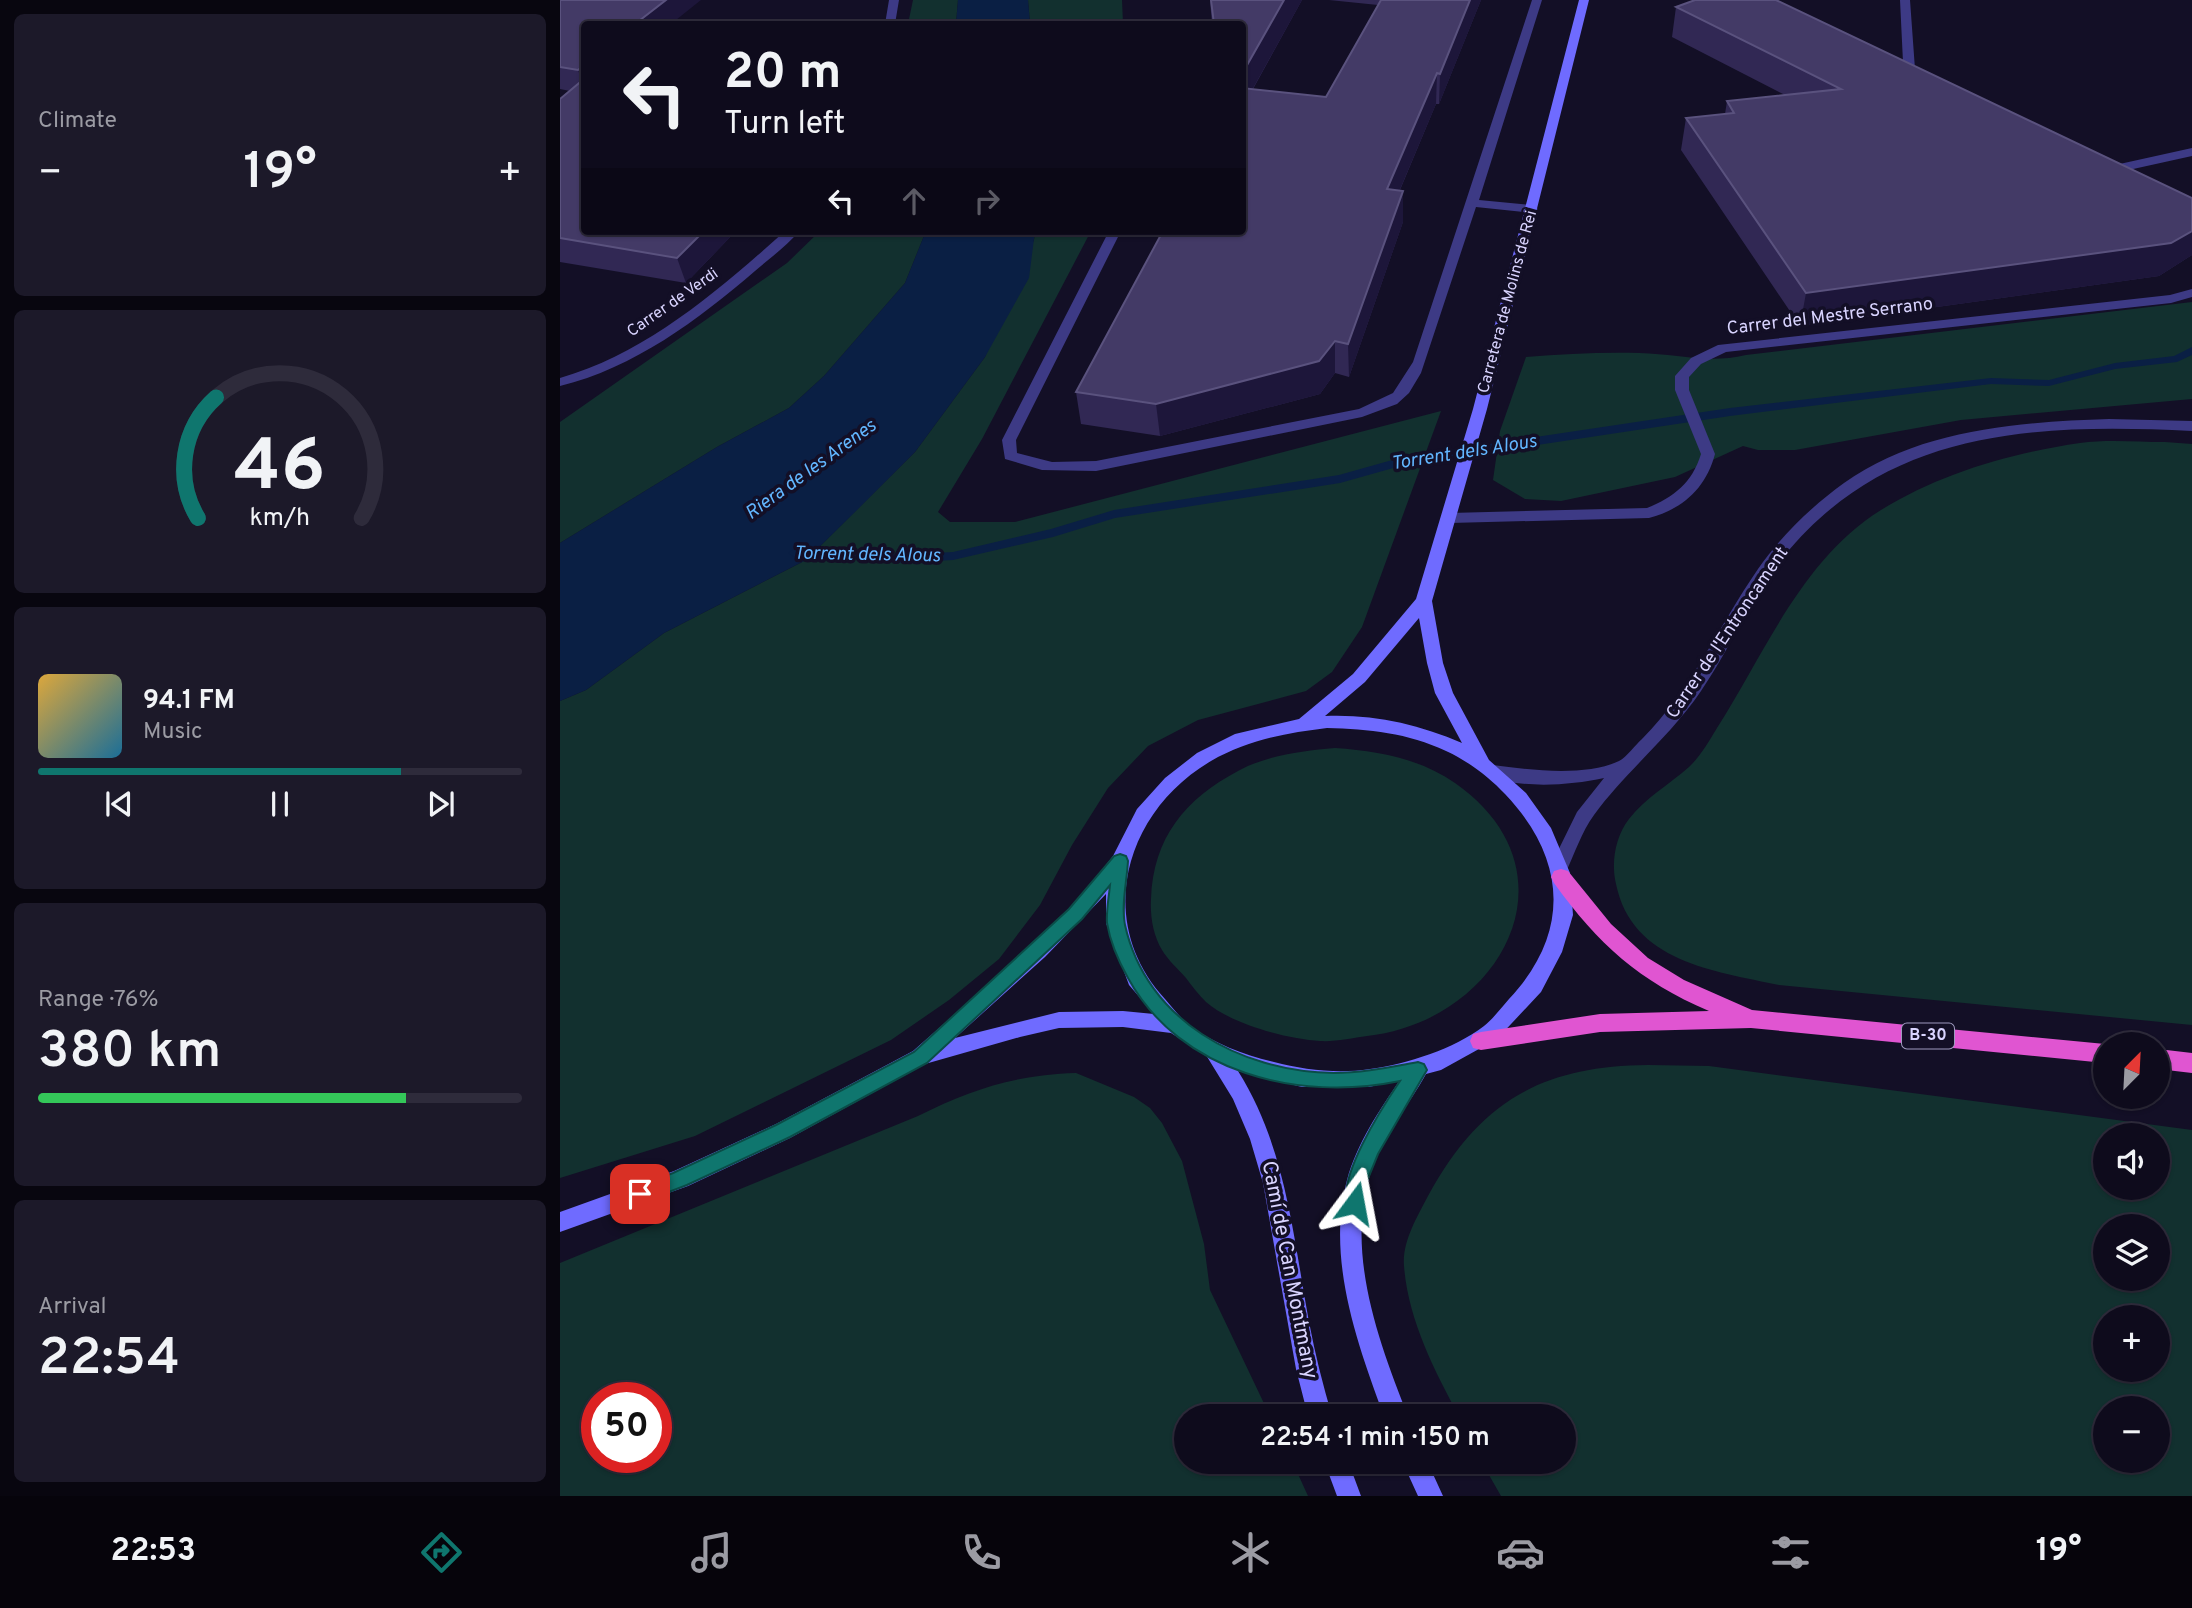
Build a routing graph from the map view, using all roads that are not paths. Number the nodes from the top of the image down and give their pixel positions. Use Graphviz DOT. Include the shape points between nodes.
graph roads {
  1 [pos="894,0"];
  2 [pos="1537,0"];
  3 [pos="1584,0"];
  4 [pos="1905,0"];
  5 [pos="890,21"];
  6 [pos="1896,77"];
  7 [pos="2192,152"];
  8 [pos="2125,183"];
  9 [pos="1471,203"];
  10 [pos="1532,209"];
  11 [pos="788,235"];
  12 [pos="1113,235"];
  13 [pos="2192,293"];
  14 [pos="560,382"];
  15 [pos="2192,426"];
  16 [pos="1450,518"];
  17 [pos="1424,601"];
  18 [pos="1306,722"];
  19 [pos="1627,765"];
  20 [pos="1487,767"];
  21 [pos="1120,861"];
  22 [pos="1560,872"];
  23 [pos="1751,1019"];
  24 [pos="1173,1025"];
  25 [pos="1481,1041"];
  26 [pos="1215,1052"];
  27 [pos="2093,1053"];
  28 [pos="920,1058"];
  29 [pos="2170,1060"];
  30 [pos="2192,1063"];
  31 [pos="1418,1070"];
  32 [pos="560,1222"];
  33 [pos="1316,1404"];
  34 [pos="1392,1404"];
  35 [pos="1341,1474"];
  36 [pos="1420,1474"];
  37 [pos="1349,1496"];
  38 [pos="1431,1496"];
  1 -- 5 [label="street"];
  2 -- 9 [label="street"];
  3 -- 10 [label="main road, Carretera de Molins de Rei"];
  4 -- 6 [label="street" via="1915,85"];
  7 -- 8 [label="street" via="2097,169"];
  9 -- 10 [label="street"];
  9 -- 12 [label="street" via="1420,362 1408,386 1391,403 1362,413 1096,466 1027,464 1010,456 1009,440"];
  10 -- 16 [label="main road, Carretera de Molins de Rei"];
  11 -- 14 [label="street, Carrer de Verdi" via="731,285 650,342 585,377"];
  13 -- 16 [label="street, Carrer del Mestre Serrano" via="2171,299 1723,348 1696,361 1682,376 1682,390 1708,454 1698,482 1669,506 1649,513"];
  15 -- 19 [label="street, Carrer de l'Entroncament" via="2085,424 1976,436 1925,449 1854,483 1777,555 1741,606 1716,656 1684,704"];
  16 -- 17 [label="main road, Carretera de Molins de Rei"];
  17 -- 18 [label="main road, Carretera de Molins de Rei" via="1359,678"];
  17 -- 20 [label="main road, Carretera de Molins de Rei" via="1444,693"];
  18 -- 20 [label="main road" via="1337,720 1396,727 1451,745"];
  18 -- 21 [label="main road" via="1226,745 1176,778 1137,824"];
  19 -- 20 [label="street, Carrer de l'Entroncament" via="1596,776 1542,779"];
  19 -- 22 [label="street, Carrer de l'Entroncament" via="1576,828"];
  20 -- 22 [label="main road" via="1531,811"];
  21 -- 24 [label="main road" via="1116,922 1129,964"];
  21 -- 28 [label="main road" via="1076,914"];
  22 -- 23 [label="highway, B-30" via="1587,913 1656,975"];
  22 -- 25 [label="main road" via="1565,902 1553,957 1507,1020"];
  23 -- 25 [label="highway, B-30" via="1600,1023"];
  23 -- 27 [label="highway, B-30"];
  24 -- 26 [label="main road"];
  24 -- 28 [label="main road" via="1123,1019 1059,1020"];
  25 -- 31 [label="main road"];
  26 -- 31 [label="main road" via="1242,1064 1333,1081"];
  26 -- 33 [label="main road, Camí de Can Montmany" via="1233,1077 1264,1142 1279,1197 1292,1296"];
  28 -- 32 [label="main road" via="783,1131 680,1179"];
  29 -- 30 [label="highway"];
  31 -- 34 [label="main road" via="1394,1106 1357,1181 1352,1224 1359,1299"];
  35 -- 37 [label="main road"];
  36 -- 38 [label="main road"];
}
